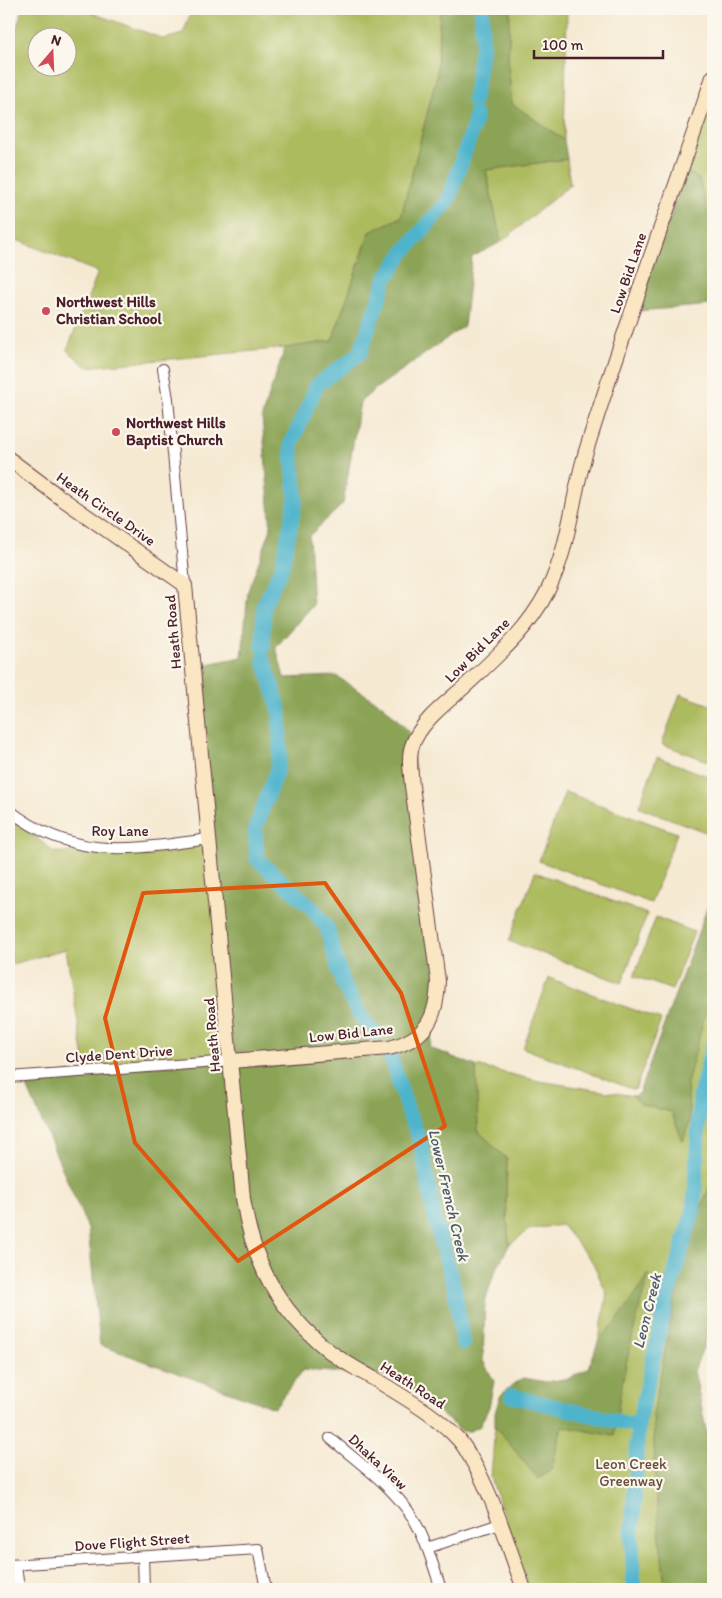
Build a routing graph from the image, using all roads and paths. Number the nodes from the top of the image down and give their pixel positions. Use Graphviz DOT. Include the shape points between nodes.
graph roads {
  1 [pos="713,77"];
  2 [pos="163,369"];
  3 [pos="9,459"];
  4 [pos="185,585"];
  5 [pos="9,810"];
  6 [pos="209,839"];
  7 [pos="231,1061"];
  8 [pos="9,1078"];
  9 [pos="330,1438"];
  10 [pos="500,1524"];
  11 [pos="427,1548"];
  12 [pos="143,1557"];
  13 [pos="12,1565"];
  14 [pos="18,1589"];
  15 [pos="144,1589"];
  16 [pos="266,1589"];
  17 [pos="441,1589"];
  18 [pos="524,1589"];
  1 -- 7 [label="street, Low Bid Lane" via="579,472 571,521 557,572 533,615 515,638 444,705 421,731 412,747 412,786 438,981 434,1014 422,1032 401,1045 389,1048"];
  2 -- 4 [label="street, Heath Road"];
  3 -- 4 [label="street, Heath Circle Drive"];
  4 -- 6 [label="street, Heath Road"];
  5 -- 6 [label="street, Roy Lane" via="52,836 90,847 124,849"];
  6 -- 7 [label="street, Heath Road"];
  7 -- 8 [label="street, Clyde Dent Drive"];
  7 -- 10 [label="street, Heath Road" via="246,1220 270,1284 296,1321 330,1351 423,1409 449,1430 468,1453 489,1492"];
  9 -- 11 [label="street, Dhaka View" via="387,1486 413,1518"];
  10 -- 11 [label="street"];
  10 -- 18 [label="street, Heath Road"];
  11 -- 17 [label="street, Dhaka View"];
  12 -- 13 [label="street, Dove Flight Street"];
  12 -- 15 [label="street"];
  12 -- 16 [label="street, Dove Flight Street" via="258,1549"];
  13 -- 14 [label="street"];
}
